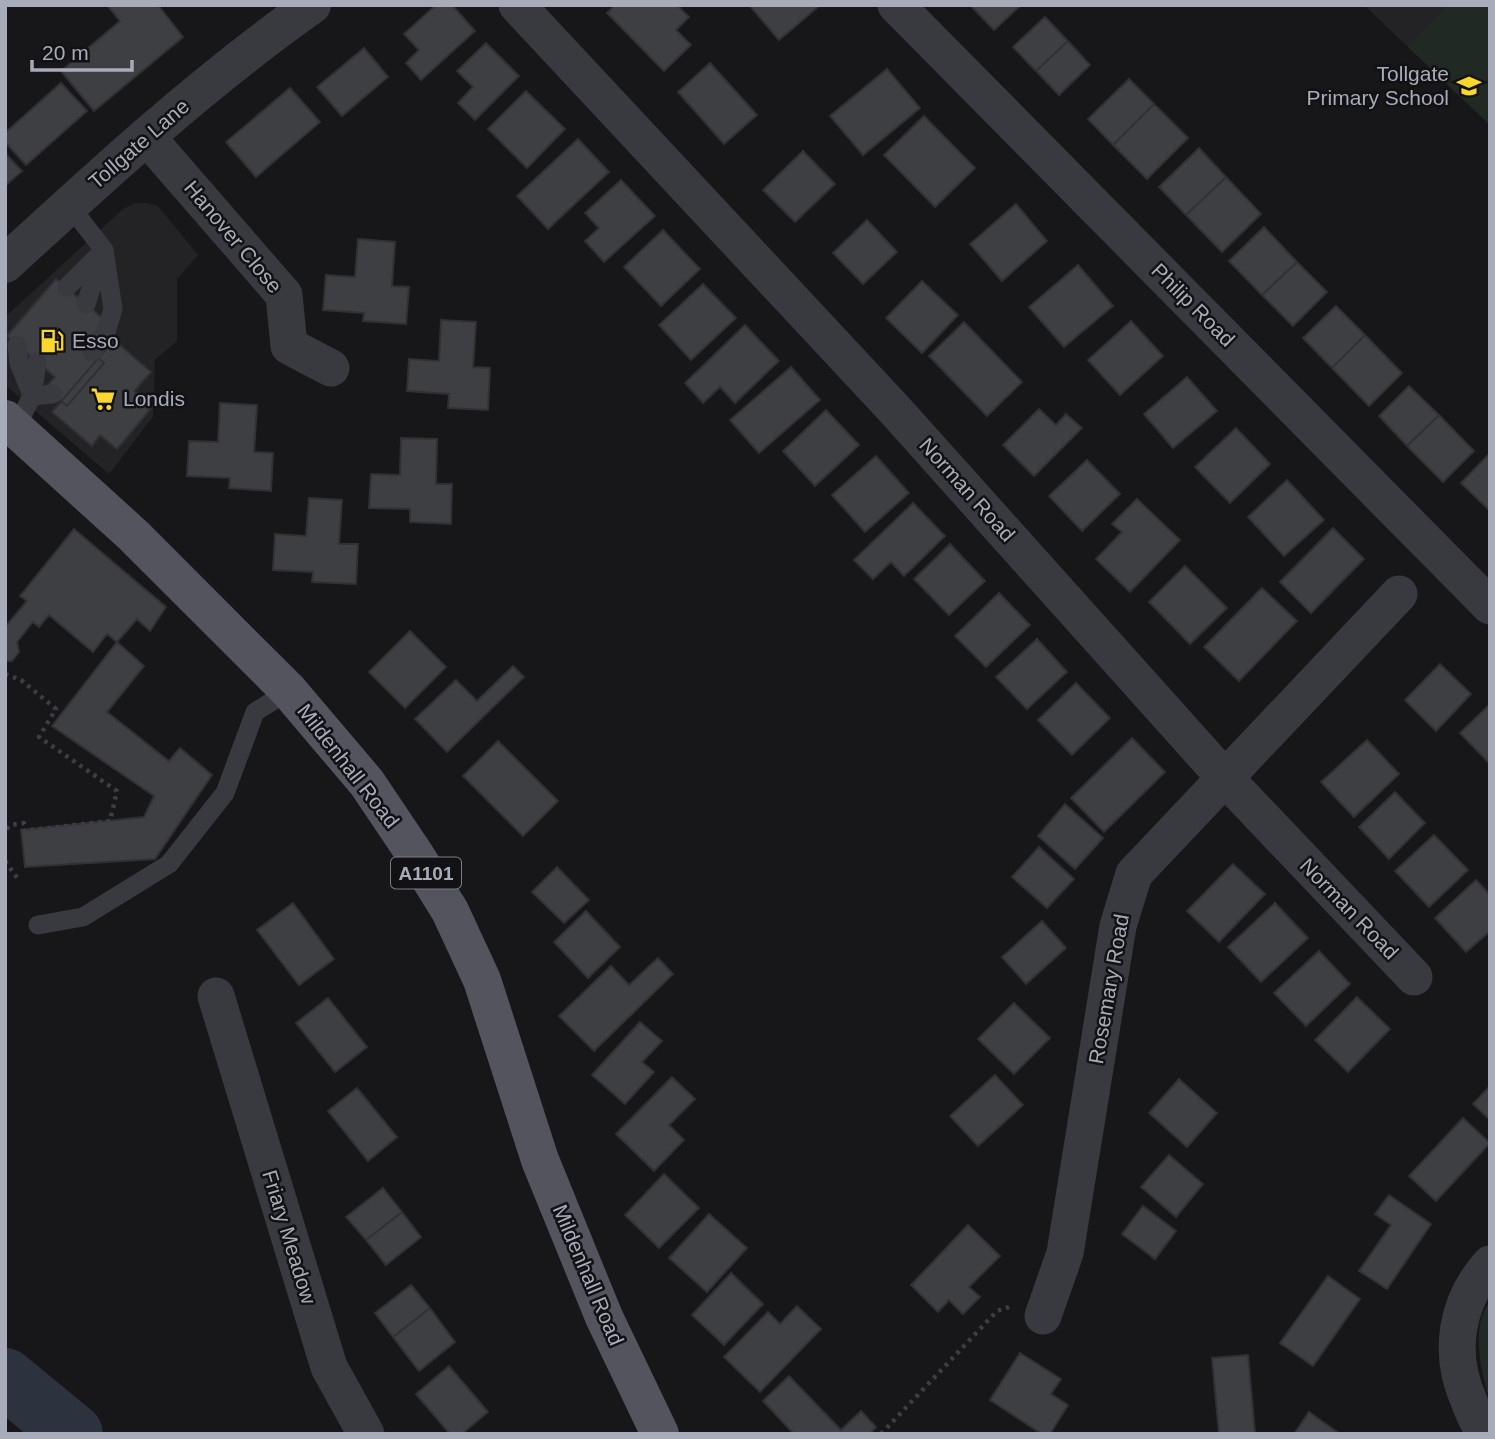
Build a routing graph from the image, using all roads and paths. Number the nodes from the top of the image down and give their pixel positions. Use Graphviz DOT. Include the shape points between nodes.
graph roads {
  1 [pos="312,5"];
  2 [pos="517,5"];
  3 [pos="897,5"];
  4 [pos="146,136"];
  5 [pos="69,205"];
  6 [pos="104,250"];
  7 [pos="5,264"];
  8 [pos="67,287"];
  9 [pos="86,304"];
  10 [pos="18,345"];
  11 [pos="92,352"];
  12 [pos="37,362"];
  13 [pos="331,368"];
  14 [pos="53,394"];
  15 [pos="18,414"];
  16 [pos="1399,594"];
  17 [pos="1490,606"];
  18 [pos="5,674"];
  19 [pos="289,691"];
  20 [pos="1224,778"];
  21 [pos="5,831"];
  22 [pos="5,861"];
  23 [pos="18,879"];
  24 [pos="38,925"];
  25 [pos="1414,977"];
  26 [pos="216,996"];
  27 [pos="1490,1264"];
  28 [pos="1046,1305"];
  29 [pos="366,1434"];
  30 [pos="660,1434"];
  31 [pos="881,1434"];
  32 [pos="1488,1434"];
  1 -- 4 [label="street, Tollgate Lane"];
  2 -- 20 [label="street, Norman Road" via="895,410"];
  3 -- 17 [label="street, Philip Road"];
  4 -- 5 [label="street, Tollgate Lane"];
  4 -- 13 [label="street, Hanover Close" via="284,295 289,346"];
  5 -- 6 [label="lane"];
  5 -- 7 [label="street, Tollgate Lane"];
  6 -- 8 [label="lane"];
  6 -- 9 [label="lane"];
  6 -- 11 [label="lane" via="113,309 106,332"];
  10 -- 15 [label="lane"];
  12 -- 15 [label="lane"];
  14 -- 15 [label="lane"];
  15 -- 19 [label="main road, Mildenhall Road / A1101"];
  16 -- 20 [label="street, Rosemary Road"];
  18 -- 21 [label="path" via="21,680 56,709 39,737 117,791 110,821 24,831 24,823 10,825"];
  19 -- 24 [label="lane" via="255,712 225,793 169,864 83,917"];
  19 -- 30 [label="main road, Mildenhall Road / A1101" via="367,783 450,911 482,980 540,1160 604,1317"];
  20 -- 25 [label="street, Norman Road"];
  20 -- 28 [label="street, Rosemary Road" via="1134,874 1118,926 1065,1253"];
  22 -- 23 [label="path"];
  26 -- 29 [label="street, Friary Meadow" via="218,1035 329,1367"];
  27 -- 32 [label="street" via="1477,1279 1461,1315 1457,1349 1459,1380 1480,1427"];
  28 -- 31 [label="path" via="997,1311"];
}
